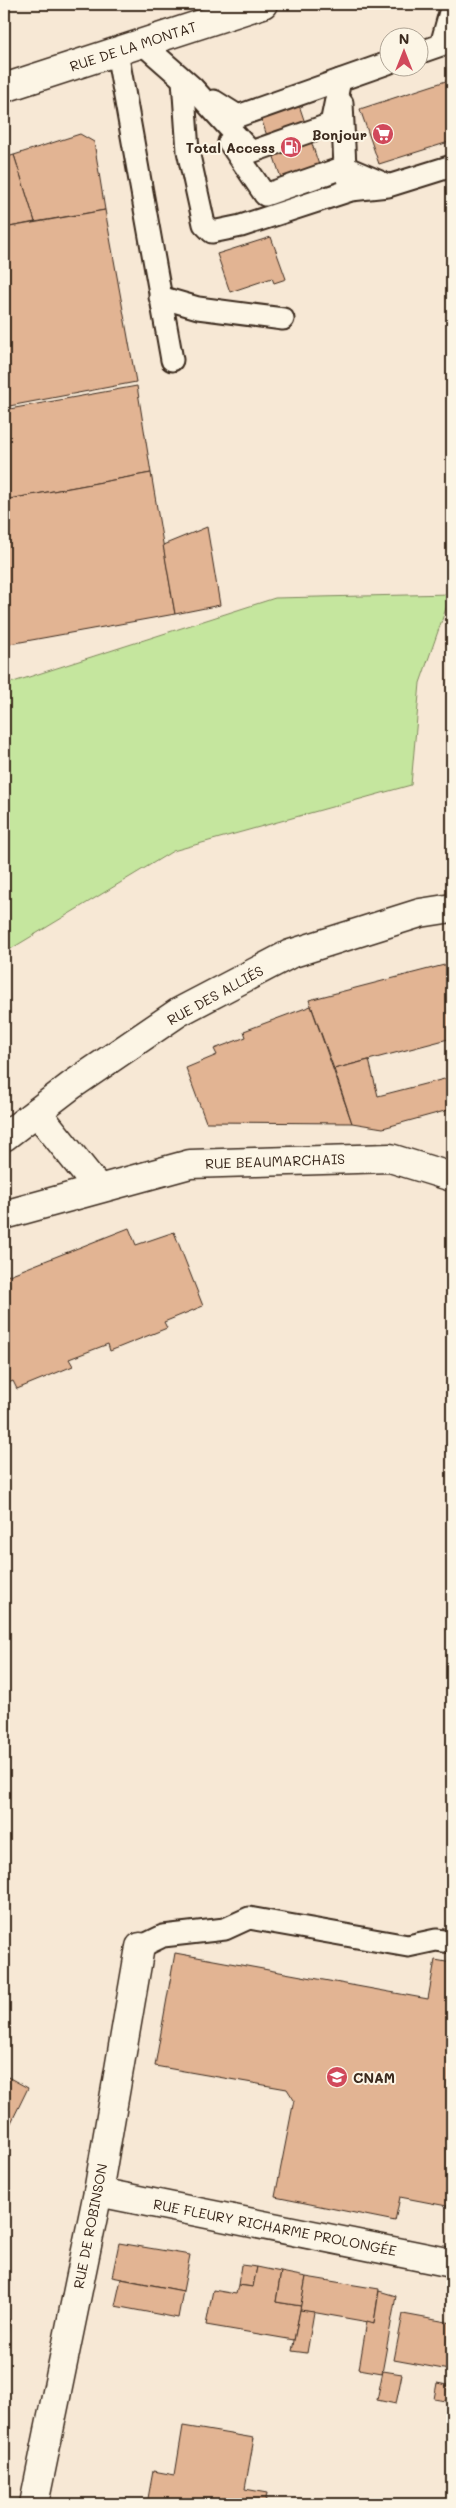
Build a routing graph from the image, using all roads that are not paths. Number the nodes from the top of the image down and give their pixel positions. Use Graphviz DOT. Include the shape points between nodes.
graph roads {
  1 [pos="263,4"];
  2 [pos="452,5"];
  3 [pos="143,44"];
  4 [pos="428,50"];
  5 [pos="117,52"];
  6 [pos="378,67"];
  7 [pos="340,80"];
  8 [pos="188,84"];
  9 [pos="4,88"];
  10 [pos="452,166"];
  11 [pos="345,167"];
  12 [pos="388,186"];
  13 [pos="351,190"];
  14 [pos="160,297"];
  15 [pos="284,319"];
  16 [pos="172,360"];
  17 [pos="452,908"];
  18 [pos="37,1112"];
  19 [pos="4,1137"];
  20 [pos="452,1177"];
  21 [pos="98,1188"];
  22 [pos="4,1215"];
  23 [pos="452,1942"];
  24 [pos="140,1946"];
  25 [pos="98,2192"];
  26 [pos="452,2262"];
  27 [pos="34,2504"];
  1 -- 3 [label="street, RUE DE LA MONTAT"];
  2 -- 4 [label="lane" via="441,45"];
  3 -- 5 [label="street, RUE DE LA MONTAT"];
  3 -- 8 [label="lane"];
  5 -- 9 [label="street, RUE DE LA MONTAT"];
  5 -- 14 [label="lane"];
  6 -- 7 [label="lane"];
  7 -- 8 [label="lane" via="238,116"];
  7 -- 8 [label="lane" via="331,124 251,152"];
  7 -- 11 [label="lane"];
  8 -- 11 [label="lane" via="265,195"];
  8 -- 13 [label="lane" via="188,151 206,229 216,232 228,229"];
  10 -- 12 [label="lane"];
  11 -- 12 [label="lane"];
  11 -- 13 [label="lane"];
  12 -- 13 [label="lane"];
  14 -- 15 [label="lane" via="198,308"];
  14 -- 16 [label="lane"];
  17 -- 18 [label="street, RUE DES ALLIÉS" via="420,913 290,954 179,1012"];
  18 -- 19 [label="street, RUE DES ALLIÉS"];
  18 -- 21 [label="street"];
  20 -- 21 [label="street, RUE BEAUMARCHAIS" via="390,1158 281,1160 190,1164"];
  21 -- 22 [label="street, RUE BEAUMARCHAIS"];
  23 -- 24 [label="lane" via="436,1940 408,1946 249,1918 225,1929 164,1936"];
  24 -- 25 [label="street, RUE DE ROBINSON"];
  25 -- 26 [label="street, RUE FLEURY RICHARME PROLONGÉE"];
  25 -- 27 [label="street, RUE DE ROBINSON"];
}
